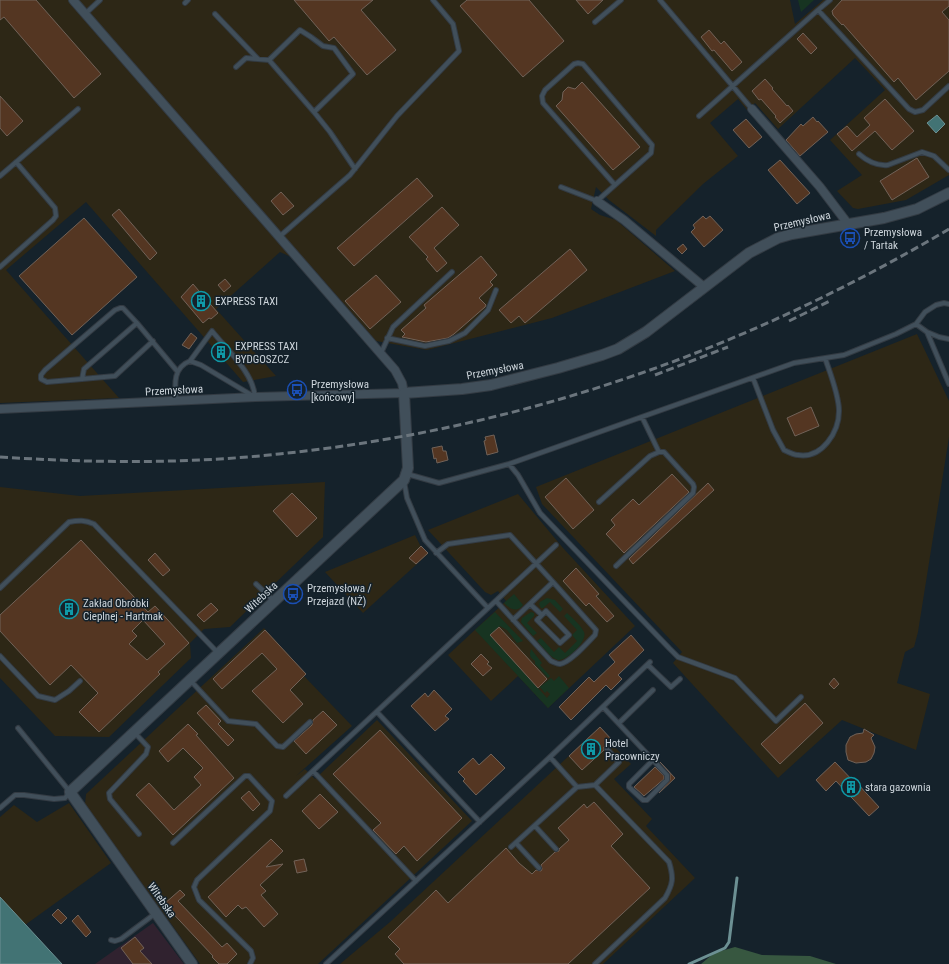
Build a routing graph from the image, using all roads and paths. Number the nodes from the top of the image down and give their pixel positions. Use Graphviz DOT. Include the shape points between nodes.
graph roads {
  1 [pos="73,0"];
  2 [pos="100,0"];
  3 [pos="188,0"];
  4 [pos="433,0"];
  5 [pos="621,0"];
  6 [pos="660,0"];
  7 [pos="830,0"];
  8 [pos="184,3"];
  9 [pos="818,10"];
  10 [pos="85,14"];
  11 [pos="215,14"];
  12 [pos="595,22"];
  13 [pos="258,59"];
  14 [pos="269,60"];
  15 [pos="236,67"];
  16 [pos="733,86"];
  17 [pos="949,86"];
  18 [pos="752,108"];
  19 [pos="78,109"];
  20 [pos="314,112"];
  21 [pos="699,116"];
  22 [pos="859,154"];
  23 [pos="16,162"];
  24 [pos="355,169"];
  25 [pos="949,170"];
  26 [pos="0,176"];
  27 [pos="615,185"];
  28 [pos="561,187"];
  29 [pos="949,193"];
  30 [pos="598,201"];
  31 [pos="848,224"];
  32 [pos="279,237"];
  33 [pos="0,267"];
  34 [pos="452,272"];
  35 [pos="704,287"];
  36 [pos="496,290"];
  37 [pos="949,304"];
  38 [pos="137,323"];
  39 [pos="916,324"];
  40 [pos="927,332"];
  41 [pos="387,338"];
  42 [pos="949,339"];
  43 [pos="153,341"];
  44 [pos="381,354"];
  45 [pos="825,358"];
  46 [pos="190,361"];
  47 [pos="178,371"];
  48 [pos="753,378"];
  49 [pos="82,379"];
  50 [pos="949,384"];
  51 [pos="404,393"];
  52 [pos="256,397"];
  53 [pos="176,402"];
  54 [pos="0,409"];
  55 [pos="642,417"];
  56 [pos="659,452"];
  57 [pos="510,464"];
  58 [pos="405,477"];
  59 [pos="599,502"];
  60 [pos="556,545"];
  61 [pos="436,553"];
  62 [pos="536,563"];
  63 [pos="616,566"];
  64 [pos="553,582"];
  65 [pos="256,584"];
  66 [pos="0,588"];
  67 [pos="275,601"];
  68 [pos="496,601"];
  69 [pos="530,604"];
  70 [pos="488,608"];
  71 [pos="542,615"];
  72 [pos="513,620"];
  73 [pos="218,653"];
  74 [pos="0,656"];
  75 [pos="190,679"];
  76 [pos="680,679"];
  77 [pos="80,681"];
  78 [pos="653,690"];
  79 [pos="801,697"];
  80 [pos="603,707"];
  81 [pos="377,712"];
  82 [pos="310,722"];
  83 [pos="619,723"];
  84 [pos="18,728"];
  85 [pos="134,732"];
  86 [pos="607,749"];
  87 [pos="550,757"];
  88 [pos="653,760"];
  89 [pos="313,771"];
  90 [pos="595,785"];
  91 [pos="576,787"];
  92 [pos="70,792"];
  93 [pos="286,796"];
  94 [pos="0,808"];
  95 [pos="480,822"];
  96 [pos="535,826"];
  97 [pos="139,834"];
  98 [pos="173,842"];
  99 [pos="516,844"];
  100 [pos="511,847"];
  101 [pos="556,850"];
  102 [pos="539,868"];
  103 [pos="416,881"];
  104 [pos="156,913"];
  105 [pos="110,940"];
  106 [pos="192,964"];
  107 [pos="250,964"];
  108 [pos="326,964"];
  109 [pos="595,964"];
  1 -- 10 [label="street"];
  2 -- 10 [label="lane"];
  3 -- 8 [label="lane"];
  4 -- 24 [label="lane" via="453,24 459,51 397,116"];
  5 -- 12 [label="lane"];
  6 -- 16 [label="lane"];
  7 -- 9 [label="lane"];
  9 -- 16 [label="lane"];
  9 -- 17 [label="lane" via="909,109 915,112 923,110"];
  10 -- 32 [label="street"];
  11 -- 13 [label="lane"];
  13 -- 14 [label="lane"];
  13 -- 15 [label="lane" via="246,58"];
  14 -- 20 [label="lane"];
  14 -- 20 [label="lane" via="300,30 323,46 334,48 354,74"];
  16 -- 18 [label="lane"];
  16 -- 21 [label="lane"];
  18 -- 31 [label="street" via="820,187"];
  19 -- 23 [label="lane"];
  20 -- 24 [label="lane"];
  22 -- 25 [label="lane" via="882,166 922,152 934,156"];
  23 -- 26 [label="lane"];
  23 -- 33 [label="lane" via="56,208 56,216"];
  24 -- 32 [label="lane"];
  27 -- 27 [label="lane" via="543,103 542,96 545,90 574,64 583,64 652,145 651,153"];
  27 -- 30 [label="lane"];
  28 -- 30 [label="lane"];
  29 -- 31 [label="street, Przemysłowa" via="917,209"];
  30 -- 35 [label="street"];
  31 -- 35 [label="street, Przemysłowa" via="778,238 749,252"];
  32 -- 44 [label="street"];
  34 -- 41 [label="lane" via="393,327"];
  35 -- 51 [label="street, Przemysłowa" via="646,332 618,349 602,355 491,385"];
  36 -- 41 [label="lane" via="488,310 465,333 449,341 425,346"];
  37 -- 39 [label="lane" via="944,302 936,305 925,312"];
  38 -- 43 [label="lane"];
  38 -- 49 [label="lane" via="84,369"];
  38 -- 49 [label="lane" via="123,308 115,310 41,376 41,379 47,382"];
  39 -- 40 [label="lane"];
  39 -- 45 [label="lane" via="844,355"];
  40 -- 42 [label="lane"];
  40 -- 50 [label="lane"];
  41 -- 44 [label="lane"];
  43 -- 47 [label="lane"];
  43 -- 49 [label="lane" via="116,376"];
  44 -- 51 [label="street" via="399,375"];
  45 -- 48 [label="lane" via="794,363"];
  45 -- 48 [label="lane" via="840,410 838,422 830,440 823,448 808,455 798,456 784,450 773,430"];
  46 -- 47 [label="lane"];
  46 -- 52 [label="lane"];
  46 -- 52 [label="lane" via="212,331 247,373"];
  47 -- 53 [label="lane" via="175,376"];
  48 -- 55 [label="lane"];
  51 -- 52 [label="street, Przemysłowa"];
  51 -- 58 [label="street" via="408,468"];
  52 -- 53 [label="street, Przemysłowa"];
  53 -- 54 [label="street, Przemysłowa"];
  55 -- 56 [label="lane"];
  55 -- 57 [label="lane"];
  56 -- 59 [label="lane" via="650,456"];
  56 -- 63 [label="lane" via="664,452 694,484 693,493"];
  57 -- 58 [label="lane" via="439,483"];
  57 -- 79 [label="lane" via="540,513 678,657 735,678 776,721"];
  58 -- 61 [label="lane" via="407,498 425,540"];
  58 -- 67 [label="street, Witebska"];
  60 -- 62 [label="lane"];
  61 -- 62 [label="lane" via="448,544 510,535"];
  61 -- 70 [label="lane"];
  62 -- 64 [label="lane"];
  62 -- 68 [label="lane"];
  64 -- 69 [label="lane"];
  64 -- 72 [label="lane" via="596,630 595,635 568,661 560,664 551,661"];
  65 -- 67 [label="lane"];
  66 -- 73 [label="lane" via="69,522 87,521 94,524"];
  67 -- 73 [label="street, Witebska"];
  68 -- 70 [label="lane"];
  68 -- 72 [label="lane"];
  69 -- 71 [label="lane"];
  69 -- 72 [label="lane"];
  70 -- 81 [label="lane"];
  71 -- 71 [label="lane" via="546,611 569,635 560,643 537,620"];
  73 -- 75 [label="street, Witebska"];
  74 -- 77 [label="lane" via="38,696 55,700"];
  75 -- 82 [label="lane" via="228,721 256,724 277,746 282,747"];
  75 -- 85 [label="street, Witebska"];
  76 -- 80 [label="lane" via="670,687 649,663"];
  78 -- 83 [label="lane"];
  80 -- 83 [label="lane"];
  80 -- 87 [label="lane"];
  81 -- 89 [label="lane"];
  81 -- 95 [label="lane"];
  83 -- 88 [label="lane"];
  84 -- 92 [label="lane, Witebska"];
  85 -- 92 [label="street, Witebska"];
  85 -- 97 [label="lane" via="148,747 146,754 109,793 110,799"];
  86 -- 90 [label="lane" via="619,762"];
  87 -- 91 [label="lane"];
  87 -- 95 [label="lane"];
  88 -- 88 [label="lane" via="667,776 667,780 647,800 643,800 629,784"];
  89 -- 93 [label="lane"];
  89 -- 103 [label="lane"];
  90 -- 91 [label="lane"];
  90 -- 109 [label="lane" via="669,862 672,872 672,885 665,898"];
  91 -- 96 [label="lane"];
  92 -- 94 [label="lane" via="65,798 54,799 15,796"];
  92 -- 104 [label="street, Witebska"];
  95 -- 103 [label="lane"];
  96 -- 99 [label="lane"];
  96 -- 101 [label="lane"];
  98 -- 107 [label="lane" via="245,776 249,776 272,801 270,811 197,880 194,887 199,900 251,951 253,958"];
  99 -- 100 [label="lane"];
  99 -- 102 [label="lane"];
  103 -- 108 [label="lane"];
  104 -- 105 [label="lane" via="121,939"];
  104 -- 106 [label="street, Witebska"];
}
